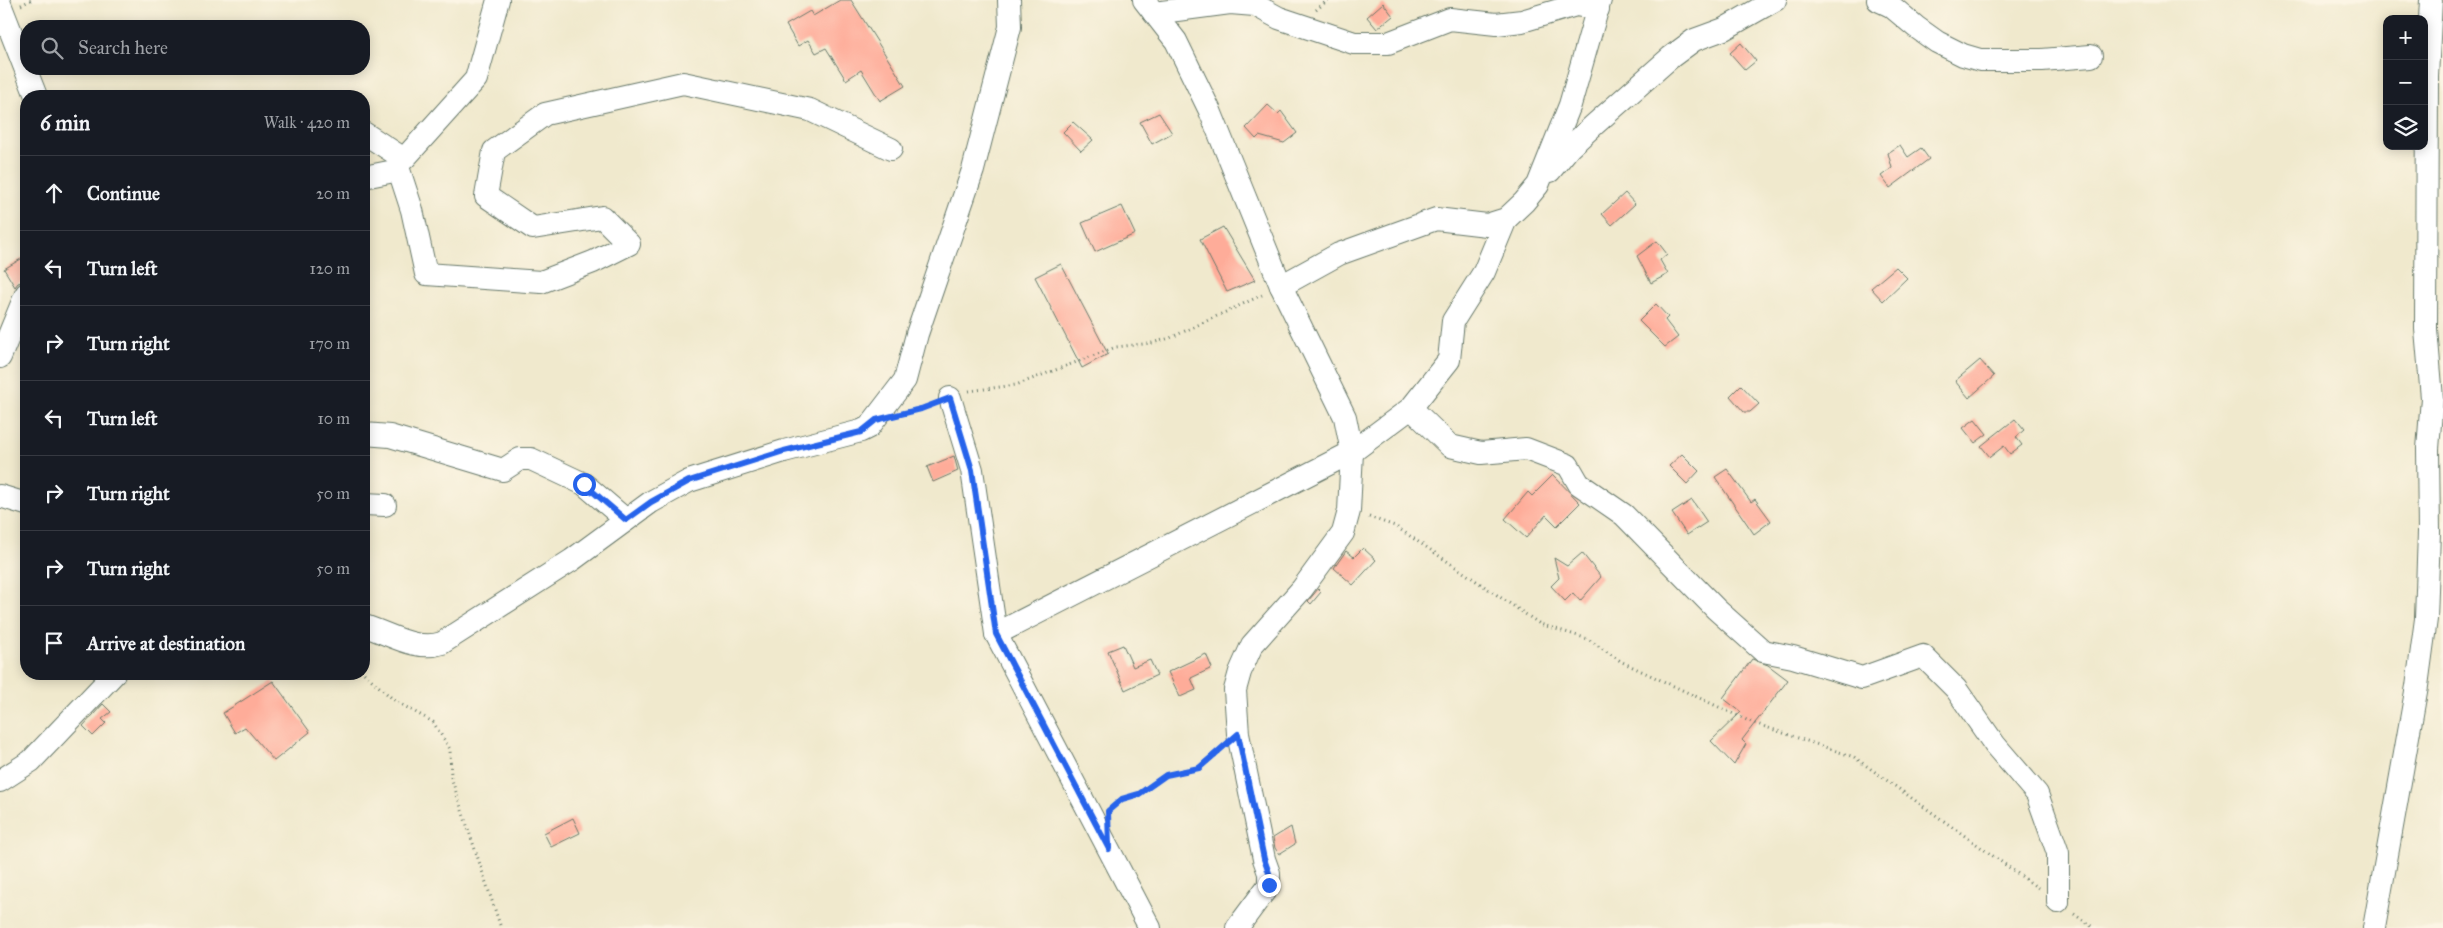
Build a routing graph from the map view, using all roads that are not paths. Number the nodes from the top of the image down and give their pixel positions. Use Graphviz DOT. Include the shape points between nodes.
graph roads {
  1 [pos="498,0"];
  2 [pos="1009,0"];
  3 [pos="1775,0"];
  4 [pos="1878,0"];
  5 [pos="2431,0"];
  6 [pos="0,4"];
  7 [pos="1599,4"];
  8 [pos="1149,7"];
  9 [pos="20,54"];
  10 [pos="2091,56"];
  11 [pos="28,75"];
  12 [pos="34,90"];
  13 [pos="370,137"];
  14 [pos="891,149"];
  15 [pos="370,176"];
  16 [pos="1538,185"];
  17 [pos="1506,219"];
  18 [pos="1281,286"];
  19 [pos="20,309"];
  20 [pos="0,357"];
  21 [pos="950,398"];
  22 [pos="1411,408"];
  23 [pos="370,434"];
  24 [pos="1352,452"];
  25 [pos="0,496"];
  26 [pos="20,502"];
  27 [pos="626,520"];
  28 [pos="370,628"];
  29 [pos="996,634"];
  30 [pos="108,680"];
  31 [pos="0,781"];
  32 [pos="2058,902"];
  33 [pos="1150,928"];
  34 [pos="1237,928"];
  35 [pos="2374,928"];
  1 -- 13 [label="street" via="476,79 404,159"];
  2 -- 27 [label="street" via="1010,28 973,170 917,334 905,380 876,420 861,432 784,451 689,481"];
  3 -- 16 [label="street" via="1724,29 1694,40 1671,57 1569,148"];
  4 -- 10 [label="street" via="1891,6 1937,42 1980,60"];
  5 -- 35 [label="street" via="2427,76 2426,329 2432,398 2428,449 2426,620"];
  6 -- 9 [label="street"];
  7 -- 8 [label="street" via="1576,4 1522,22 1496,24 1450,19 1388,43 1344,42 1279,18 1256,5"];
  7 -- 16 [label="street" via="1570,105"];
  8 -- 18 [label="street" via="1176,41 1210,111"];
  11 -- 12 [label="street"];
  14 -- 15 [label="street" via="810,110 682,83 545,114 494,151 486,196 534,228 602,217 629,244 541,282 426,274 412,210 399,170"];
  16 -- 17 [label="street"];
  17 -- 18 [label="street" via="1487,225 1436,219 1339,254"];
  17 -- 22 [label="street" via="1484,272 1453,321 1449,360"];
  18 -- 24 [label="street" via="1345,417"];
  19 -- 20 [label="street"];
  21 -- 29 [label="street" via="972,470"];
  22 -- 24 [label="street"];
  22 -- 32 [label="street" via="1450,446 1481,453 1526,449 1568,465 1579,484 1624,515 1762,651 1862,678 1923,656 1956,689 1995,745 2037,794 2058,853"];
  23 -- 27 [label="street" via="390,436 503,470 520,459 531,459 584,484"];
  24 -- 29 [label="street"];
  24 -- 34 [label="street" via="1349,511 1343,533 1302,589 1252,645 1235,690 1238,734 1269,873 1269,885"];
  25 -- 26 [label="street"];
  27 -- 28 [label="street" via="572,560 442,643 419,645"];
  29 -- 33 [label="street"];
  30 -- 31 [label="street" via="31,761"];
}
